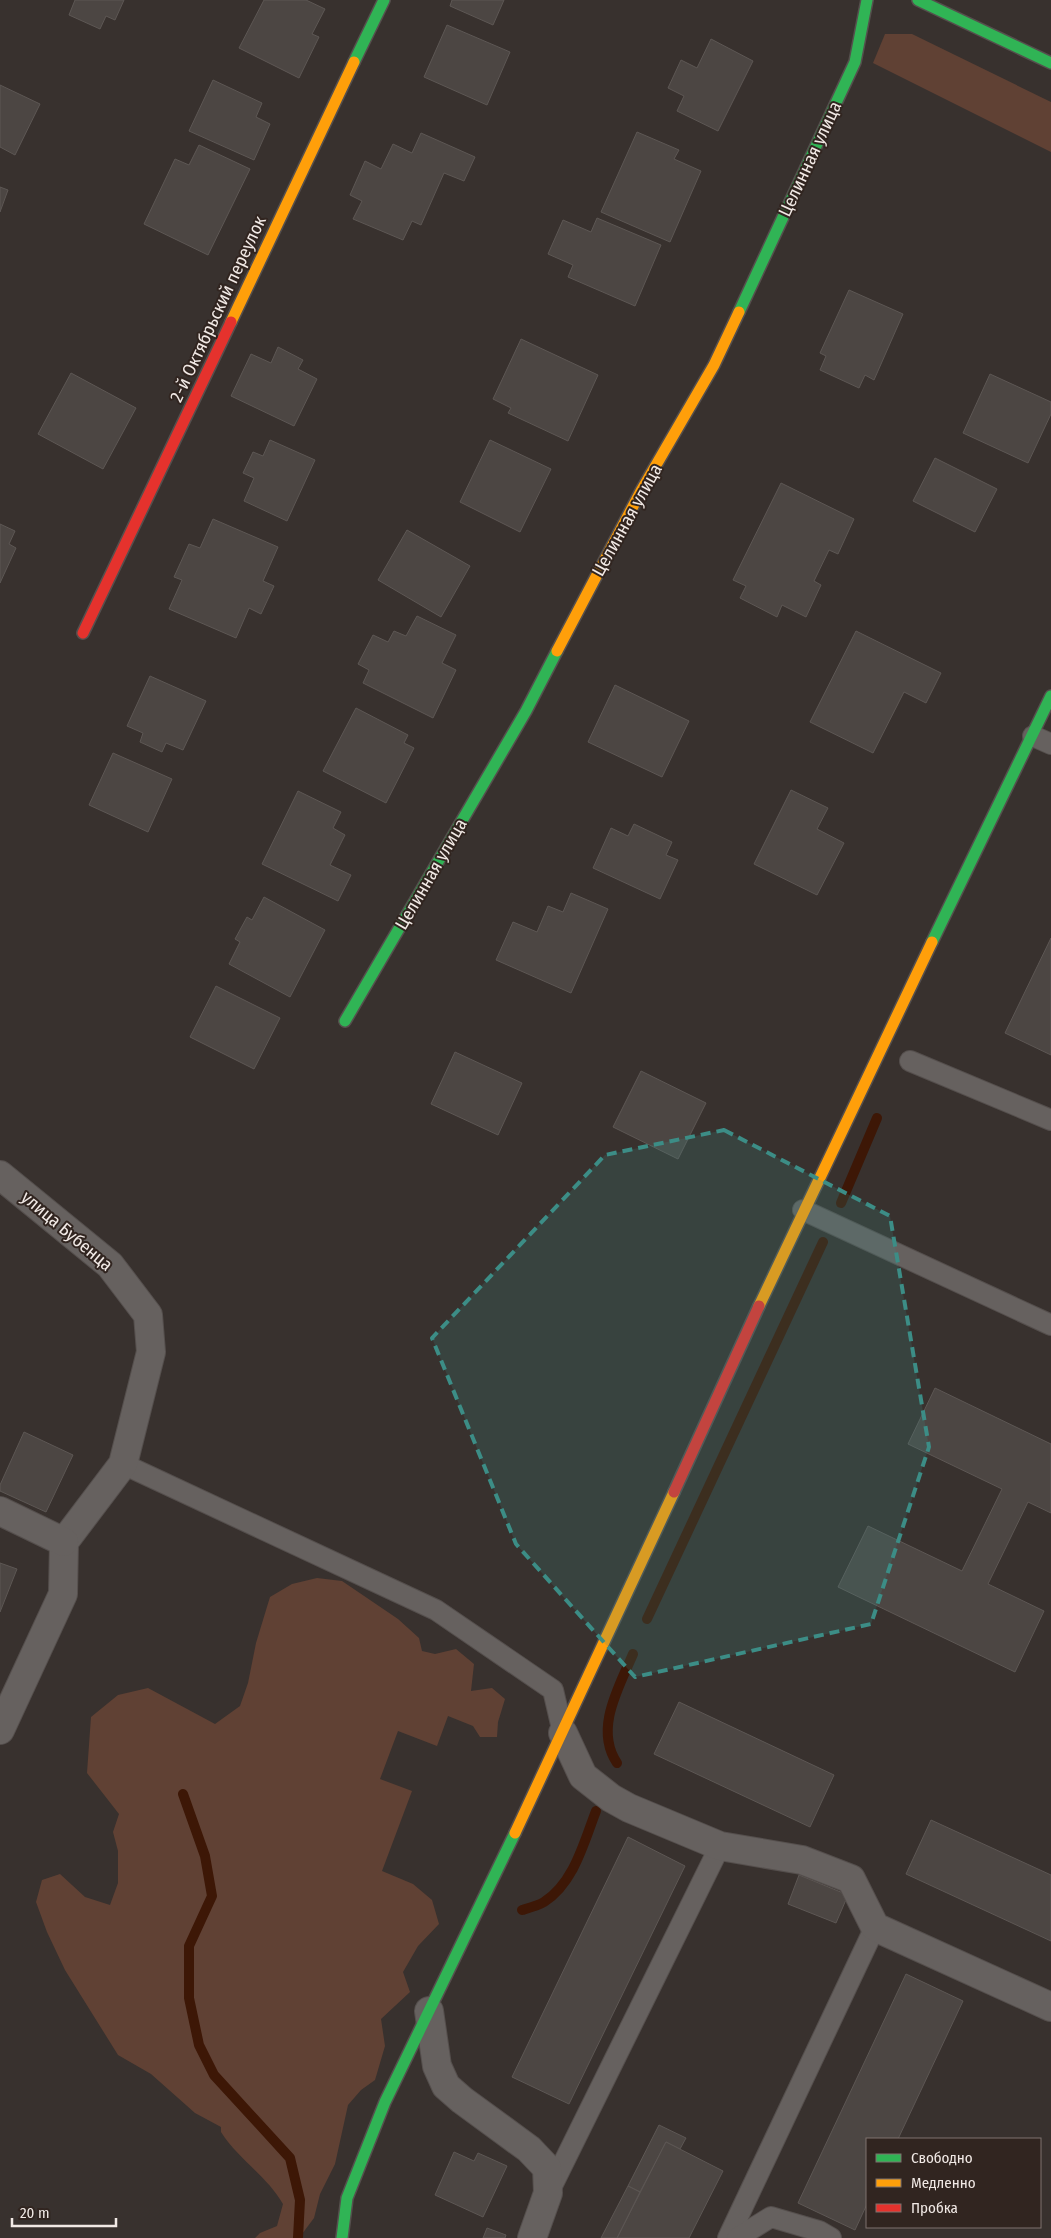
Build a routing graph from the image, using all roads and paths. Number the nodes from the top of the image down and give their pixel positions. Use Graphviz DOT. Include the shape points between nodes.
graph roads {
  1 [pos="384,0"];
  2 [pos="867,0"];
  3 [pos="918,0"];
  4 [pos="1051,63"];
  5 [pos="83,633"];
  6 [pos="1051,696"];
  7 [pos="1042,740"];
  8 [pos="345,1021"];
  9 [pos="910,1061"];
  10 [pos="1051,1120"];
  11 [pos="0,1175"];
  12 [pos="803,1210"];
  13 [pos="1051,1325"];
  14 [pos="123,1464"];
  15 [pos="0,1511"];
  16 [pos="64,1542"];
  17 [pos="0,1730"];
  18 [pos="563,1733"];
  19 [pos="720,1846"];
  20 [pos="875,1927"];
  21 [pos="1051,2007"];
  22 [pos="429,2012"];
  23 [pos="548,2194"];
  24 [pos="342,2238"];
  25 [pos="532,2238"];
  26 [pos="728,2238"];
  27 [pos="737,2238"];
  28 [pos="831,2238"];
  1 -- 5 [label="street, 2-й Октябрьский переулок"];
  2 -- 8 [label="street, Целинная улица" via="855,62 714,364 641,491 526,711"];
  3 -- 4 [label="street"];
  6 -- 7 [label="street"];
  7 -- 12 [label="street"];
  9 -- 10 [label="lane"];
  11 -- 14 [label="street, улица Бубенца" via="110,1265 148,1315 151,1352"];
  12 -- 13 [label="lane"];
  12 -- 18 [label="street"];
  14 -- 16 [label="street"];
  14 -- 18 [label="lane" via="436,1610 553,1690"];
  15 -- 16 [label="street"];
  16 -- 17 [label="street" via="63,1594"];
  18 -- 19 [label="street" via="583,1776 611,1798"];
  18 -- 22 [label="street"];
  19 -- 20 [label="street" via="802,1860 851,1878"];
  19 -- 23 [label="lane"];
  20 -- 21 [label="street"];
  20 -- 26 [label="lane"];
  22 -- 23 [label="street" via="437,2066 446,2086 529,2149 547,2168"];
  22 -- 24 [label="street" via="386,2102 347,2198"];
  23 -- 25 [label="street"];
  27 -- 28 [label="lane" via="771,2217 819,2231"];
}
